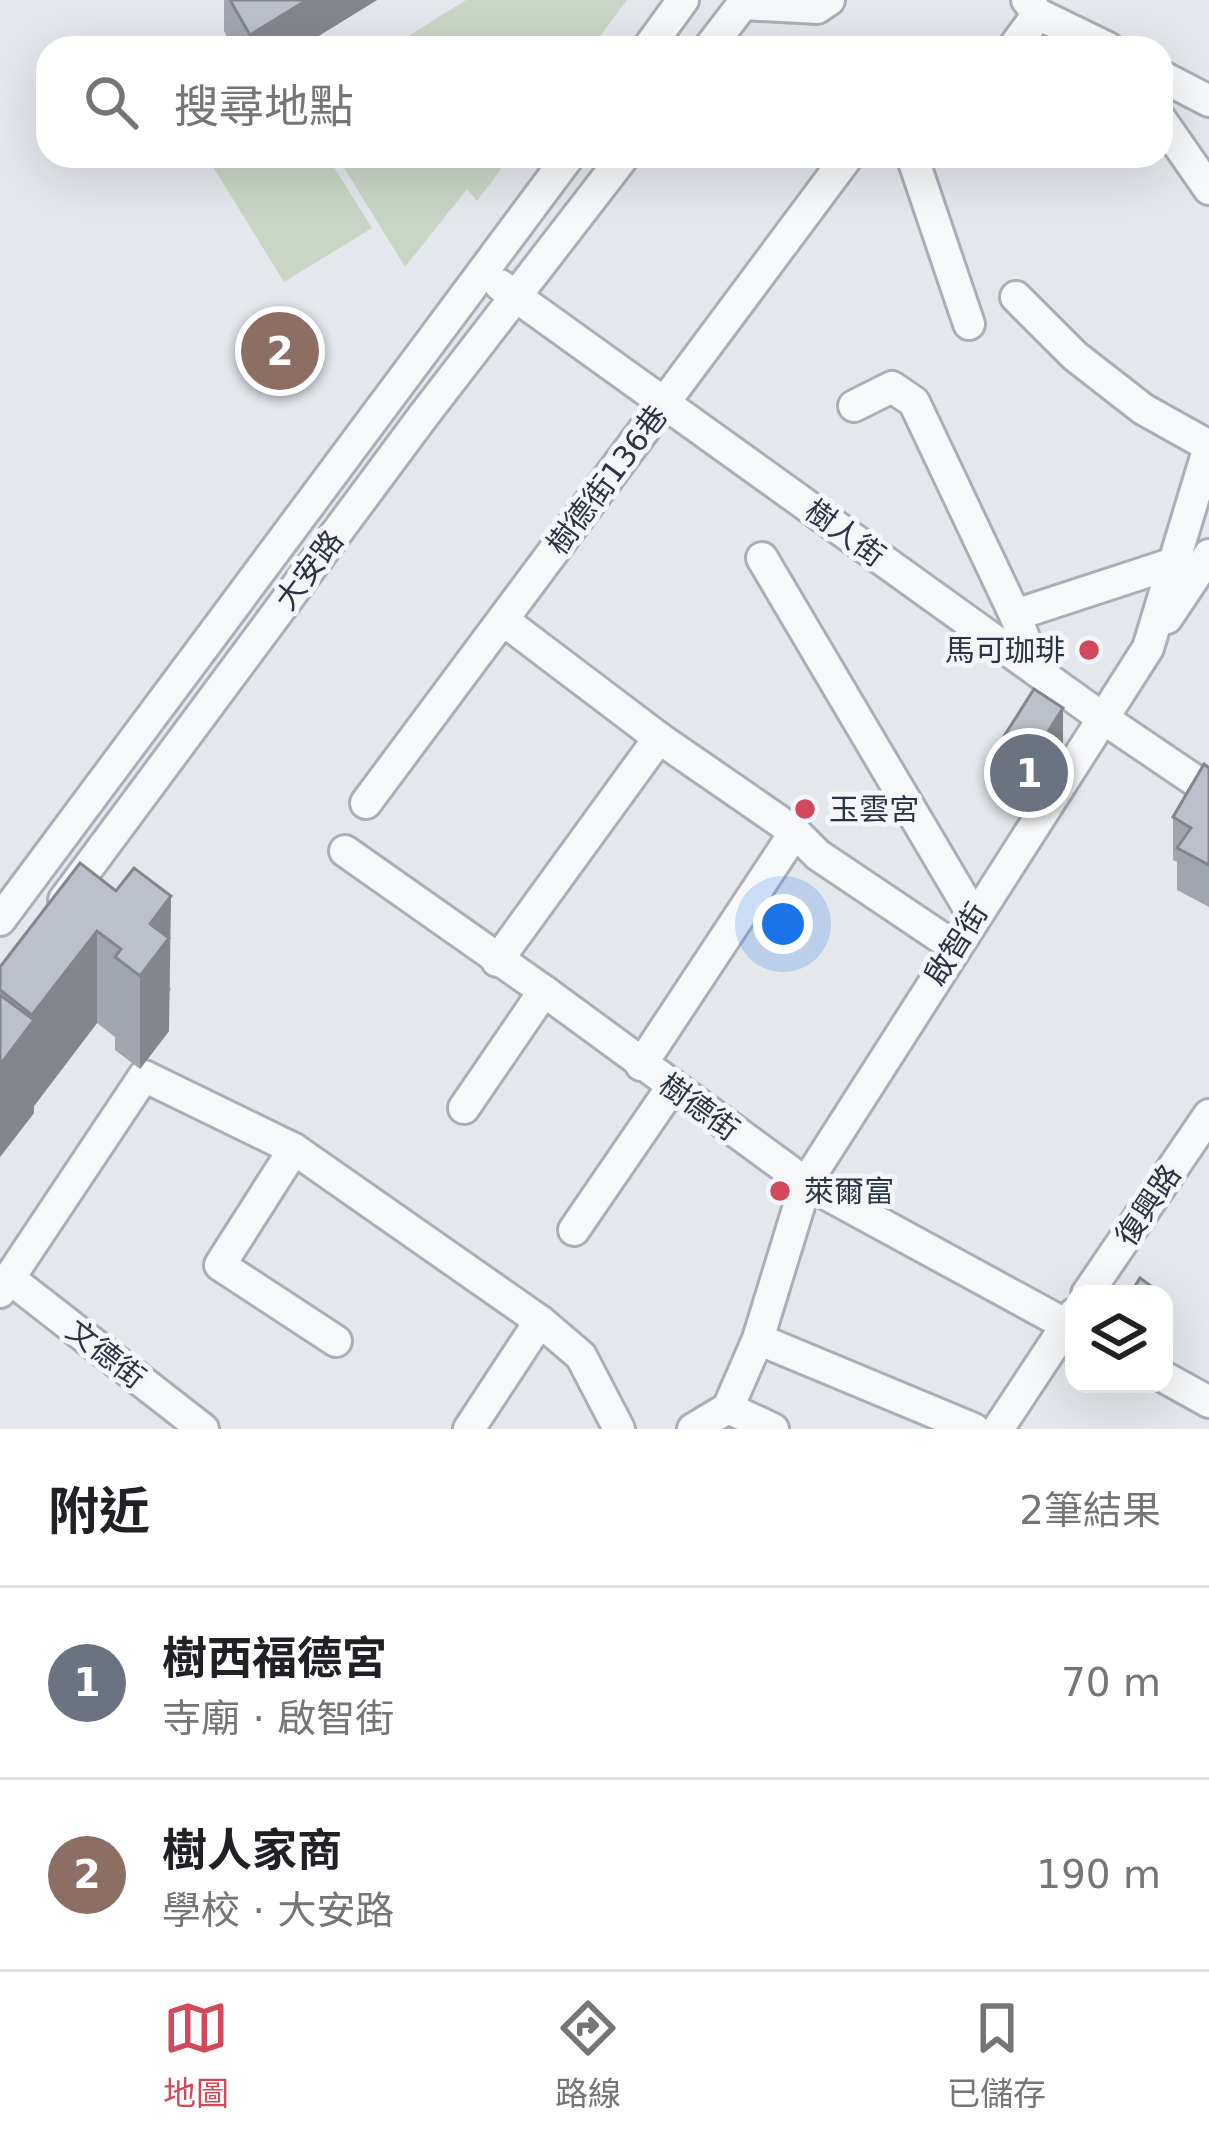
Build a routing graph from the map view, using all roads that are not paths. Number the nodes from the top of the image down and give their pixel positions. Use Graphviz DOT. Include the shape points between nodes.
graph roads {
  1 [pos="683,0"];
  2 [pos="830,0"];
  3 [pos="745,2"];
  4 [pos="1032,7"];
  5 [pos="657,36"];
  6 [pos="718,36"];
  7 [pos="1019,36"];
  8 [pos="1086,36"];
  9 [pos="1173,82"];
  10 [pos="1209,101"];
  11 [pos="1173,137"];
  12 [pos="560,168"];
  13 [pos="615,168"];
  14 [pos="839,168"];
  15 [pos="916,168"];
  16 [pos="1209,189"];
  17 [pos="482,275"];
  18 [pos="516,295"];
  19 [pos="1016,297"];
  20 [pos="969,324"];
  21 [pos="664,403"];
  22 [pos="854,406"];
  23 [pos="1209,447"];
  24 [pos="1209,555"];
  25 [pos="762,558"];
  26 [pos="1174,563"];
  27 [pos="1015,615"];
  28 [pos="502,620"];
  29 [pos="1148,648"];
  30 [pos="1037,671"];
  31 [pos="1102,717"];
  32 [pos="658,737"];
  33 [pos="1209,790"];
  34 [pos="366,803"];
  35 [pos="795,832"];
  36 [pos="345,851"];
  37 [pos="973,916"];
  38 [pos="0,920"];
  39 [pos="40,933"];
  40 [pos="955,947"];
  41 [pos="497,961"];
  42 [pos="544,991"];
  43 [pos="641,1065"];
  44 [pos="672,1088"];
  45 [pos="464,1108"];
  46 [pos="1209,1115"];
  47 [pos="294,1149"];
  48 [pos="806,1183"];
  49 [pos="574,1230"];
  50 [pos="4,1285"];
  51 [pos="1094,1285"];
  52 [pos="1065,1318"];
  53 [pos="540,1322"];
  54 [pos="1065,1332"];
  55 [pos="758,1339"];
  56 [pos="336,1340"];
  57 [pos="1173,1383"];
  58 [pos="1209,1402"];
  59 [pos="728,1408"];
  60 [pos="203,1429"];
  61 [pos="470,1429"];
  62 [pos="619,1429"];
  63 [pos="693,1429"];
  64 [pos="773,1429"];
  65 [pos="974,1429"];
  66 [pos="998,1429"];
  1 -- 5 [label="street"];
  2 -- 3 [label="street" via="817,8"];
  3 -- 6 [label="street"];
  4 -- 7 [label="street"];
  4 -- 8 [label="street"];
  9 -- 10 [label="street"];
  11 -- 16 [label="street"];
  12 -- 17 [label="street, 大安路"];
  13 -- 18 [label="street, 大安路"];
  14 -- 21 [label="street, 樹德街136巷"];
  15 -- 20 [label="street"];
  17 -- 18 [label="street, 樹人街"];
  17 -- 38 [label="street, 大安路"];
  18 -- 21 [label="street, 樹人街"];
  18 -- 39 [label="street, 大安路"];
  19 -- 23 [label="street" via="1142,409"];
  21 -- 28 [label="street, 樹德街136巷"];
  21 -- 30 [label="street, 樹人街"];
  22 -- 27 [label="street" via="892,387 914,402"];
  23 -- 26 [label="street, 啟智街"];
  24 -- 29 [label="street"];
  25 -- 37 [label="street"];
  26 -- 27 [label="street"];
  26 -- 29 [label="street, 啟智街"];
  27 -- 30 [label="street"];
  28 -- 32 [label="street"];
  28 -- 34 [label="street, 樹德街136巷"];
  29 -- 31 [label="street, 啟智街"];
  30 -- 31 [label="street, 樹人街"];
  31 -- 33 [label="street, 樹人街"];
  31 -- 37 [label="street, 啟智街"];
  32 -- 35 [label="street"];
  32 -- 41 [label="street"];
  35 -- 40 [label="street"];
  35 -- 43 [label="street"];
  36 -- 41 [label="street, 樹德街"];
  37 -- 40 [label="street, 啟智街"];
  40 -- 48 [label="street, 啟智街"];
  41 -- 42 [label="street, 樹德街"];
  42 -- 43 [label="street, 樹德街"];
  42 -- 45 [label="street"];
  43 -- 44 [label="street, 樹德街"];
  44 -- 48 [label="street, 樹德街"];
  44 -- 49 [label="street"];
  46 -- 51 [label="street, 復興路"];
  47 -- 50 [label="street" via="144,1076"];
  47 -- 53 [label="street"];
  47 -- 56 [label="street" via="220,1265"];
  48 -- 52 [label="street, 樹德街"];
  48 -- 55 [label="street, 啟智街"];
  50 -- 60 [label="street, 文德街"];
  53 -- 61 [label="street"];
  53 -- 62 [label="street" via="580,1356"];
  54 -- 66 [label="street"];
  55 -- 59 [label="street, 啟智街"];
  55 -- 65 [label="street"];
  57 -- 58 [label="street"];
  59 -- 63 [label="street"];
  59 -- 64 [label="street"];
}
